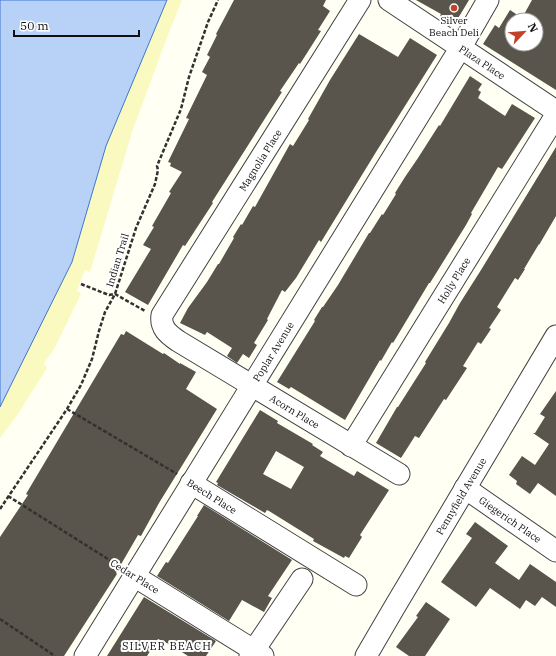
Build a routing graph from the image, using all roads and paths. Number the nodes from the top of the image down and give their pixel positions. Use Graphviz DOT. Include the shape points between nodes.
graph roads {
  1 [pos="218,0"];
  2 [pos="360,0"];
  3 [pos="488,0"];
  4 [pos="394,1"];
  5 [pos="461,47"];
  6 [pos="556,111"];
  7 [pos="556,115"];
  8 [pos="81,284"];
  9 [pos="115,294"];
  10 [pos="161,320"];
  11 [pos="556,336"];
  12 [pos="252,386"];
  13 [pos="67,409"];
  14 [pos="351,446"];
  15 [pos="399,474"];
  16 [pos="191,483"];
  17 [pos="465,488"];
  18 [pos="8,496"];
  19 [pos="0,509"];
  20 [pos="556,551"];
  21 [pos="134,576"];
  22 [pos="302,579"];
  23 [pos="356,585"];
  24 [pos="0,619"];
  25 [pos="256,654"];
  26 [pos="55,656"];
  27 [pos="85,656"];
  28 [pos="366,656"];
  1 -- 9 [label="path, Indian Trail" via="189,77 181,110 157,166 155,184 136,228"];
  2 -- 10 [label="street, Magnolia Place"];
  3 -- 5 [label="street, Poplar Avenue"];
  4 -- 5 [label="street, Plaza Place"];
  5 -- 6 [label="street, Plaza Place"];
  5 -- 12 [label="street, Poplar Avenue"];
  7 -- 14 [label="street, Holly Place"];
  8 -- 9 [label="path" via="109,295"];
  9 -- 10 [label="path"];
  9 -- 13 [label="path, Indian Trail" via="105,312 92,359"];
  10 -- 12 [label="street, Acorn Place" via="168,334"];
  11 -- 17 [label="street, Pennyfield Avenue"];
  12 -- 14 [label="street, Acorn Place"];
  12 -- 16 [label="street, Poplar Avenue"];
  13 -- 16 [label="path, Beech Place"];
  13 -- 18 [label="path, Indian Trail"];
  14 -- 15 [label="street, Acorn Place"];
  16 -- 21 [label="street, Poplar Avenue"];
  16 -- 23 [label="street, Beech Place"];
  17 -- 20 [label="street, Giegerich Place"];
  17 -- 28 [label="street, Pennyfield Avenue"];
  18 -- 19 [label="path, Indian Trail"];
  18 -- 21 [label="path, Cedar Place"];
  21 -- 25 [label="street, Cedar Place"];
  21 -- 27 [label="street, Poplar Avenue"];
  22 -- 25 [label="street"];
  24 -- 26 [label="path"];
}
